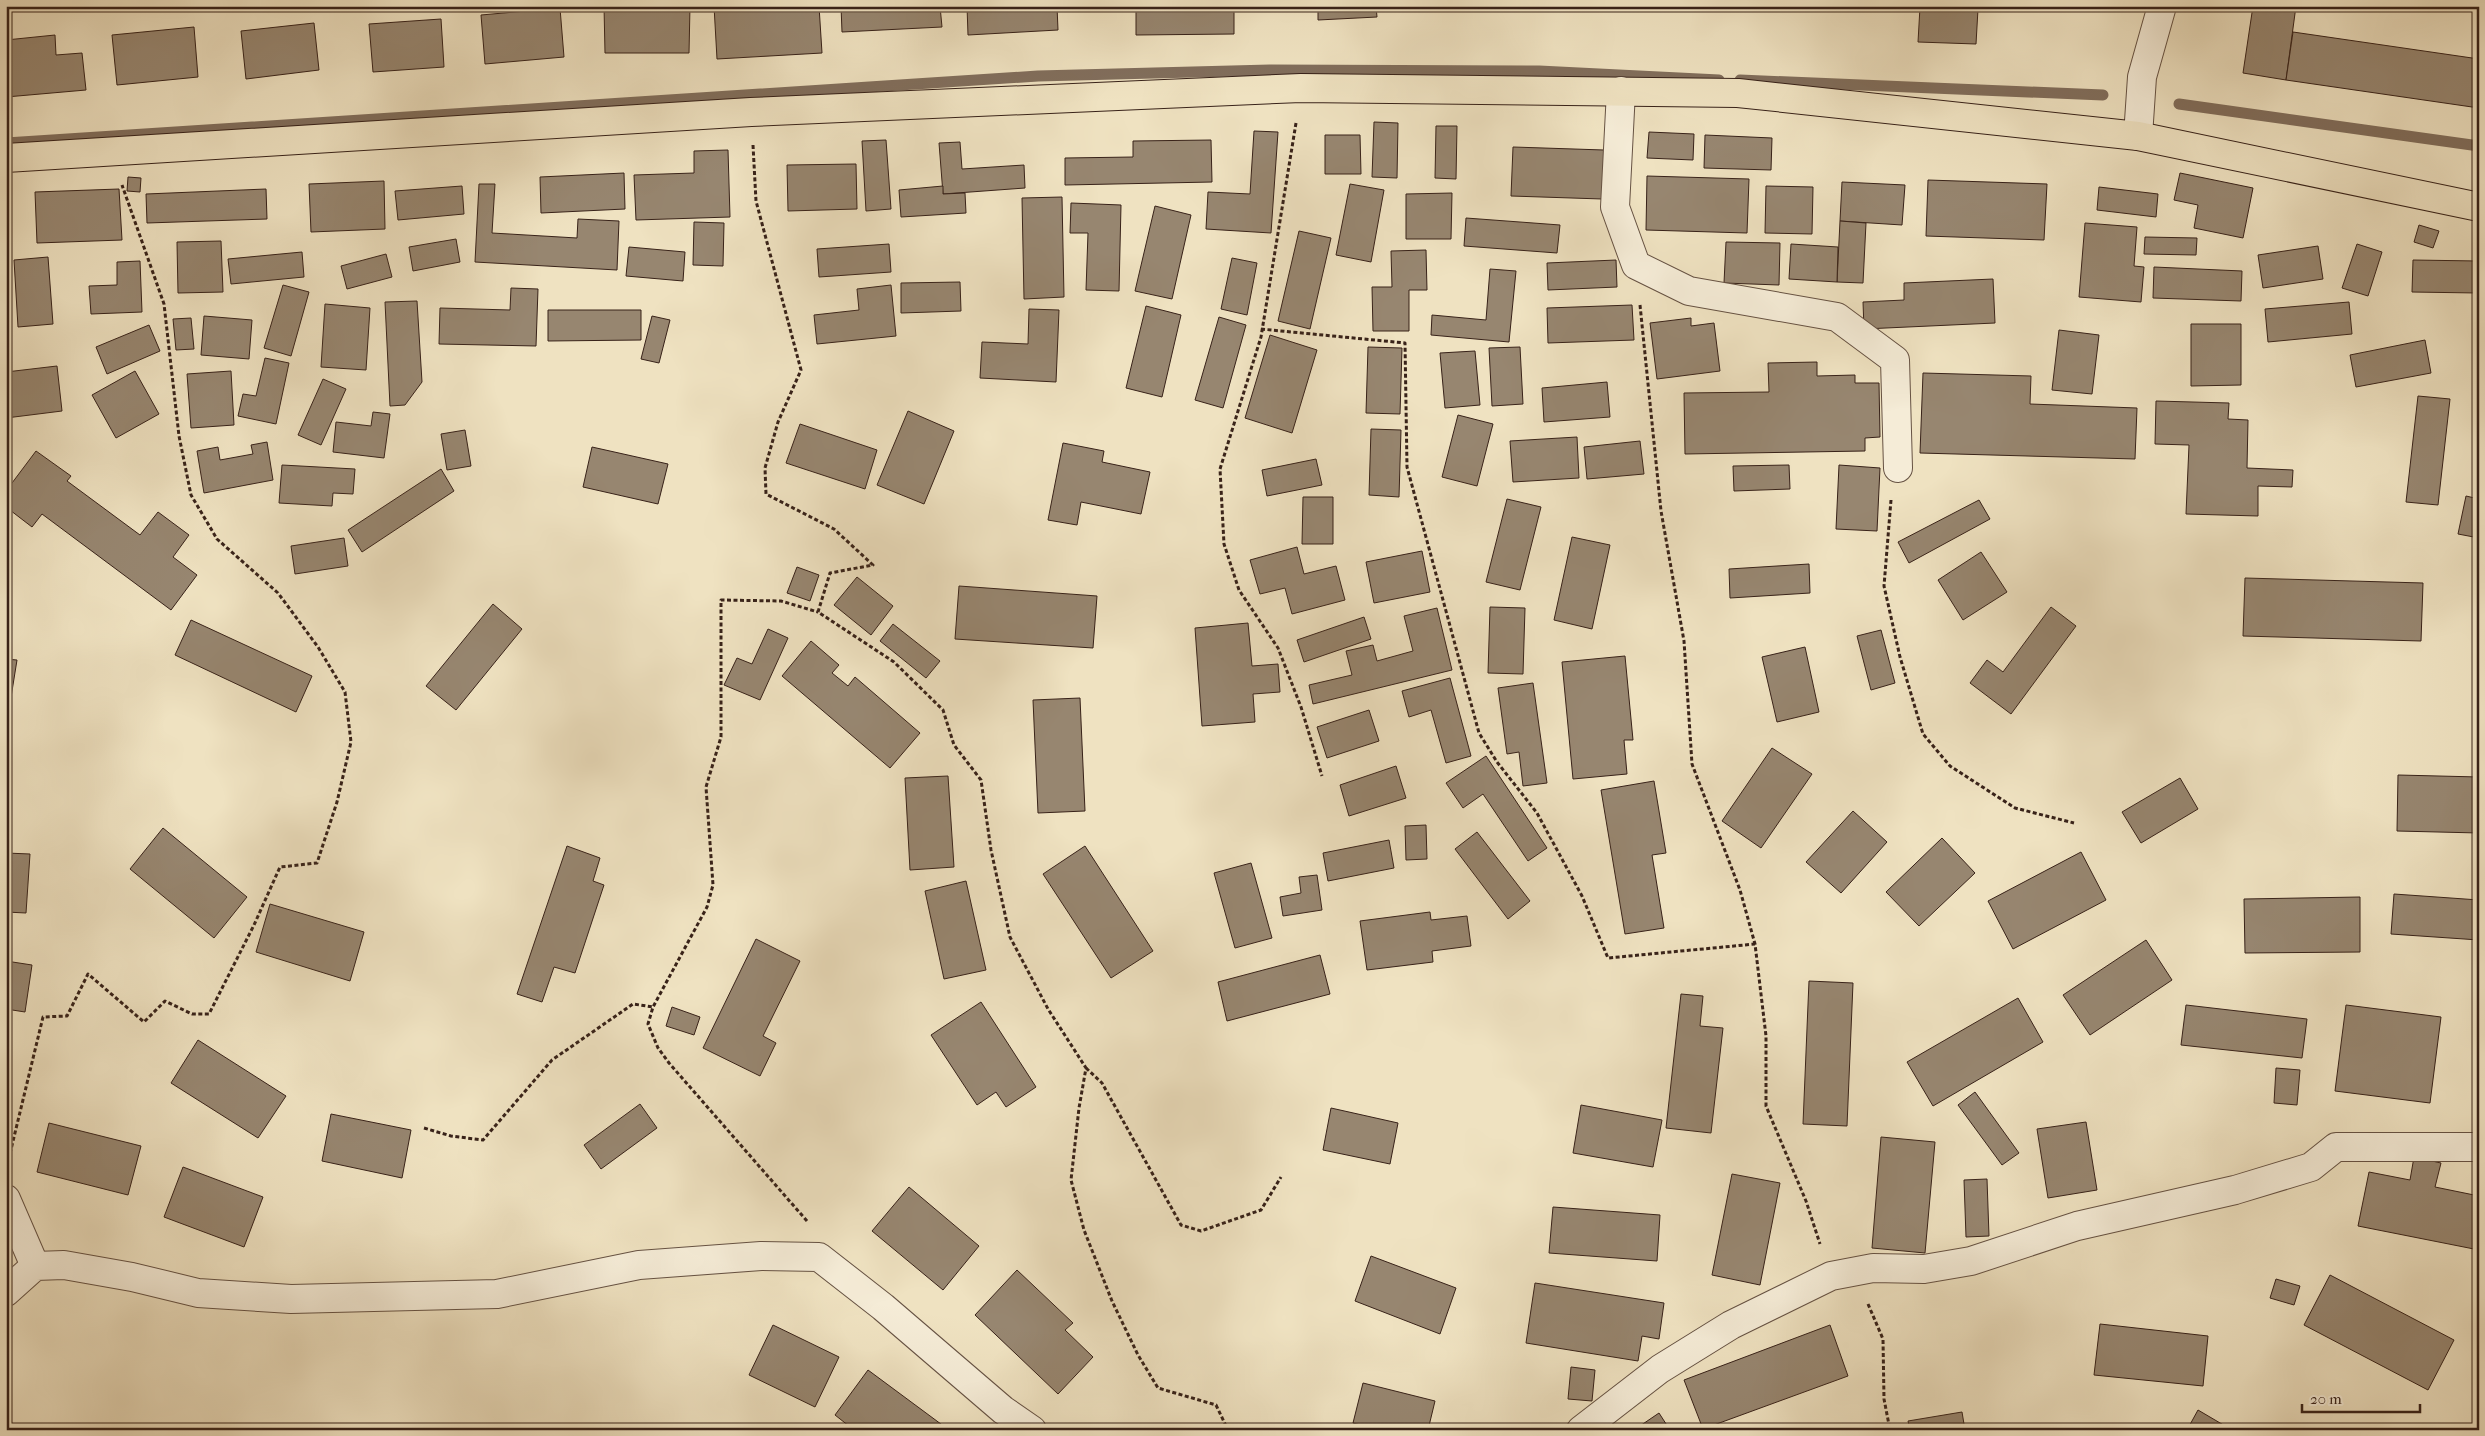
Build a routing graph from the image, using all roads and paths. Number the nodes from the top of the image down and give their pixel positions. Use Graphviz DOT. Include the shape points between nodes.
graph roads {
  1 [pos="2162,6"];
  2 [pos="1301,88"];
  3 [pos="1621,91"];
  4 [pos="751,112"];
  5 [pos="2138,136"];
  6 [pos="110,152"];
  7 [pos="6,158"];
  8 [pos="2479,207"];
  9 [pos="1636,265"];
  10 [pos="1261,328"];
  11 [pos="1898,468"];
  12 [pos="818,612"];
  13 [pos="1322,776"];
  14 [pos="2074,822"];
  15 [pos="1755,944"];
  16 [pos="653,1007"];
  17 [pos="1086,1068"];
  18 [pos="424,1128"];
  19 [pos="2479,1147"];
  20 [pos="6,1169"];
  21 [pos="1281,1177"];
  22 [pos="6,1199"];
  23 [pos="819,1257"];
  24 [pos="35,1266"];
  25 [pos="1842,1274"];
  26 [pos="6,1292"];
  27 [pos="1032,1430"];
  28 [pos="1228,1430"];
  29 [pos="1581,1430"];
  30 [pos="1890,1430"];
  1 -- 5 [label="street" via="2142,78"];
  2 -- 3 [label="main road"];
  2 -- 4 [label="main road"];
  2 -- 13 [label="path" via="1261,337 1220,469 1224,544 1239,590 1278,648 1301,707"];
  3 -- 5 [label="main road" via="1738,93"];
  3 -- 9 [label="street" via="1615,207"];
  4 -- 6 [label="main road"];
  4 -- 12 [label="path" via="756,201 801,370 778,422 765,468 766,494 834,529 873,565 830,573"];
  5 -- 8 [label="main road"];
  6 -- 7 [label="main road"];
  6 -- 20 [label="path" via="164,304 179,436 191,495 217,539 278,593 318,647 345,692 351,742 337,802 317,863 280,867 209,1014 192,1014 165,1001 144,1022 88,974 67,1016 44,1017"];
  9 -- 11 [label="street" via="1689,291 1837,317 1895,360"];
  9 -- 15 [label="path" via="1662,511 1684,642 1692,764 1740,890"];
  10 -- 15 [label="path" via="1405,343 1407,467 1479,733 1497,762 1537,812 1582,896 1608,958"];
  11 -- 14 [label="path" via="1889,514 1884,586 1900,657 1923,734 1950,766 2015,808"];
  12 -- 16 [label="path" via="781,600 721,600 721,737 706,787 713,885 707,907"];
  12 -- 17 [label="path" via="894,662 943,710 954,745 981,780 991,850 1010,937 1048,1009"];
  15 -- 25 [label="path" via="1766,1036 1766,1106 1806,1201"];
  16 -- 18 [label="path" via="632,1004 552,1060 483,1140"];
  16 -- 23 [label="path" via="648,1024 658,1048 811,1225"];
  17 -- 21 [label="path" via="1102,1083 1181,1225 1201,1231 1261,1210"];
  17 -- 28 [label="path" via="1078,1108 1071,1180 1084,1230 1112,1301 1158,1388 1216,1406"];
  19 -- 25 [label="street" via="2336,1147 2311,1167 2235,1190 2077,1226 1971,1261 1924,1270 1873,1268"];
  22 -- 24 [label="street"];
  23 -- 24 [label="street" via="761,1256 640,1265 497,1294 291,1299 198,1293 64,1264"];
  23 -- 27 [label="street" via="1003,1410"];
  24 -- 26 [label="street"];
  25 -- 29 [label="street" via="1731,1325 1668,1364"];
  25 -- 30 [label="path" via="1883,1339 1884,1399"];
}
